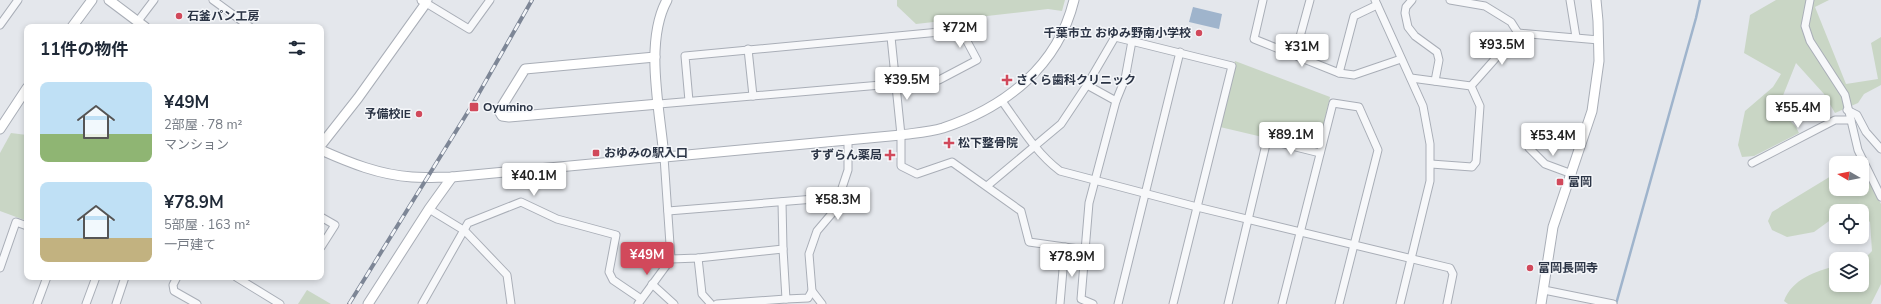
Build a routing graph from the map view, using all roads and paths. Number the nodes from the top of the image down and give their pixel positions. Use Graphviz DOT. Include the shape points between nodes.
graph roads {
  1 [pos="18,0"];
  2 [pos="92,0"];
  3 [pos="109,0"];
  4 [pos="154,0"];
  5 [pos="213,0"];
  6 [pos="490,0"];
  7 [pos="667,0"];
  8 [pos="1074,0"];
  9 [pos="1263,0"];
  10 [pos="1310,0"];
  11 [pos="1412,0"];
  12 [pos="1450,0"];
  13 [pos="1570,0"];
  14 [pos="1596,0"];
  15 [pos="1810,0"];
  16 [pos="425,1"];
  17 [pos="1376,2"];
  18 [pos="74,24"];
  19 [pos="141,24"];
  20 [pos="246,24"];
  21 [pos="0,25"];
  22 [pos="1518,32"];
  23 [pos="1576,36"];
  24 [pos="891,37"];
  25 [pos="1599,40"];
  26 [pos="1132,41"];
  27 [pos="748,49"];
  28 [pos="1180,52"];
  29 [pos="1295,55"];
  30 [pos="655,57"];
  31 [pos="1401,59"];
  32 [pos="1339,72"];
  33 [pos="1411,78"];
  34 [pos="1434,81"];
  35 [pos="896,84"];
  36 [pos="1087,85"];
  37 [pos="1471,86"];
  38 [pos="24,92"];
  39 [pos="753,96"];
  40 [pos="689,101"];
  41 [pos="1002,101"];
  42 [pos="1116,101"];
  43 [pos="659,104"];
  44 [pos="1847,110"];
  45 [pos="1851,120"];
  46 [pos="1,124"];
  47 [pos="901,135"];
  48 [pos="848,140"];
  49 [pos="324,141"];
  50 [pos="1035,147"];
  51 [pos="1529,148"];
  52 [pos="1881,149"];
  53 [pos="324,151"];
  54 [pos="1320,153"];
  55 [pos="664,156"];
  56 [pos="1752,163"];
  57 [pos="1431,164"];
  58 [pos="1572,174"];
  59 [pos="452,178"];
  60 [pos="1095,182"];
  61 [pos="987,186"];
  62 [pos="1880,191"];
  63 [pos="1145,194"];
  64 [pos="839,197"];
  65 [pos="782,202"];
  66 [pos="1197,207"];
  67 [pos="429,209"];
  68 [pos="668,211"];
  69 [pos="324,219"];
  70 [pos="1249,219"];
  71 [pos="24,225"];
  72 [pos="465,231"];
  73 [pos="1301,231"];
  74 [pos="324,242"];
  75 [pos="1354,244"];
  76 [pos="1065,247"];
  77 [pos="783,248"];
  78 [pos="1086,250"];
  79 [pos="698,258"];
  80 [pos="671,259"];
  81 [pos="1411,260"];
  82 [pos="0,268"];
  83 [pos="46,280"];
  84 [pos="95,280"];
  85 [pos="124,280"];
  86 [pos="176,280"];
  87 [pos="241,280"];
  88 [pos="652,284"];
  89 [pos="1544,290"];
  90 [pos="812,291"];
  91 [pos="786,299"];
  92 [pos="806,301"];
  93 [pos="640,302"];
  94 [pos="672,303"];
  95 [pos="37,304"];
  96 [pos="86,304"];
  97 [pos="116,304"];
  98 [pos="197,304"];
  99 [pos="280,304"];
  100 [pos="368,304"];
  101 [pos="422,304"];
  102 [pos="511,304"];
  103 [pos="711,304"];
  104 [pos="717,304"];
  105 [pos="822,304"];
  106 [pos="1060,304"];
  107 [pos="1093,304"];
  108 [pos="1118,304"];
  109 [pos="1173,304"];
  110 [pos="1228,304"];
  111 [pos="1282,304"];
  112 [pos="1339,304"];
  113 [pos="1400,304"];
  114 [pos="1446,304"];
  115 [pos="1541,304"];
  116 [pos="1612,304"];
  1 -- 21 [label="street"];
  2 -- 18 [label="street"];
  3 -- 19 [label="street"];
  4 -- 19 [label="street"];
  5 -- 20 [label="street"];
  6 -- 16 [label="street" via="469,28"];
  7 -- 30 [label="street" via="658,29"];
  8 -- 41 [label="street" via="1063,33 1049,56 1026,82"];
  9 -- 29 [label="street" via="1254,39"];
  10 -- 29 [label="street"];
  11 -- 34 [label="street" via="1405,13 1408,27 1415,36 1437,52 1439,60"];
  12 -- 22 [label="street" via="1485,6 1511,22"];
  13 -- 23 [label="street"];
  14 -- 25 [label="street"];
  15 -- 44 [label="street" via="1805,26 1810,41 1845,95"];
  16 -- 49 [label="street"];
  17 -- 31 [label="street"];
  17 -- 32 [label="street" via="1354,16"];
  22 -- 23 [label="street"];
  22 -- 37 [label="street"];
  23 -- 25 [label="street"];
  24 -- 27 [label="street"];
  24 -- 35 [label="street"];
  24 -- 35 [label="street" via="961,30 977,60 939,80"];
  25 -- 58 [label="street" via="1592,111"];
  26 -- 28 [label="street"];
  26 -- 36 [label="street" via="1115,37"];
  26 -- 42 [label="street" via="1125,79"];
  27 -- 39 [label="street"];
  27 -- 40 [label="street" via="685,56"];
  28 -- 63 [label="street"];
  28 -- 66 [label="street" via="1232,66"];
  29 -- 32 [label="street"];
  30 -- 43 [label="street"];
  30 -- 43 [label="street" via="525,69 499,111 502,116 509,117"];
  31 -- 32 [label="street" via="1354,75"];
  31 -- 33 [label="street"];
  33 -- 34 [label="street"];
  33 -- 57 [label="street" via="1423,106"];
  34 -- 37 [label="street"];
  35 -- 39 [label="street"];
  35 -- 47 [label="street"];
  36 -- 42 [label="street"];
  36 -- 50 [label="street" via="1061,124"];
  37 -- 57 [label="street" via="1480,106 1476,162 1472,166"];
  38 -- 46 [label="street"];
  39 -- 40 [label="street"];
  40 -- 43 [label="street"];
  41 -- 47 [label="street" via="972,117 942,128"];
  41 -- 50 [label="street"];
  42 -- 60 [label="street"];
  43 -- 55 [label="street"];
  44 -- 45 [label="street"];
  44 -- 52 [label="street" via="1857,115 1866,132"];
  45 -- 56 [label="street" via="1835,120"];
  45 -- 62 [label="street" via="1858,150"];
  47 -- 48 [label="street"];
  47 -- 61 [label="street" via="901,166 917,174 952,162"];
  48 -- 55 [label="street"];
  48 -- 64 [label="street" via="848,170"];
  50 -- 60 [label="street" via="1060,171"];
  50 -- 61 [label="street"];
  51 -- 58 [label="street" via="1545,164"];
  53 -- 59 [label="street" via="377,171 411,177"];
  54 -- 70 [label="street" via="1267,140"];
  54 -- 73 [label="street"];
  54 -- 75 [label="street" via="1333,103 1359,107 1378,150"];
  55 -- 59 [label="street"];
  55 -- 68 [label="street"];
  57 -- 81 [label="street" via="1427,195"];
  58 -- 89 [label="street" via="1553,227"];
  59 -- 67 [label="street"];
  60 -- 63 [label="street"];
  60 -- 78 [label="street" via="1089,203"];
  61 -- 76 [label="street" via="1021,211 1029,242"];
  63 -- 66 [label="street"];
  63 -- 108 [label="street"];
  64 -- 65 [label="street"];
  64 -- 90 [label="street" via="834,211 817,231 809,254"];
  65 -- 68 [label="street"];
  65 -- 77 [label="street"];
  66 -- 70 [label="street"];
  66 -- 109 [label="street"];
  67 -- 72 [label="street"];
  67 -- 100 [label="street"];
  68 -- 80 [label="street"];
  69 -- 74 [label="street" via="335,225"];
  70 -- 73 [label="street"];
  70 -- 110 [label="street"];
  71 -- 82 [label="street" via="16,222"];
  72 -- 93 [label="street" via="468,223 521,202 557,219 616,235 609,272 614,280"];
  72 -- 101 [label="street"];
  72 -- 102 [label="street" via="507,275"];
  73 -- 75 [label="street"];
  73 -- 111 [label="street"];
  75 -- 81 [label="street"];
  75 -- 112 [label="street"];
  76 -- 78 [label="street"];
  76 -- 106 [label="street"];
  77 -- 79 [label="street"];
  77 -- 91 [label="street"];
  78 -- 107 [label="street" via="1081,299"];
  79 -- 80 [label="street"];
  79 -- 103 [label="street" via="702,294"];
  80 -- 88 [label="street"];
  81 -- 113 [label="street"];
  81 -- 114 [label="street" via="1450,268 1453,274"];
  83 -- 95 [label="street"];
  84 -- 96 [label="street"];
  85 -- 97 [label="street"];
  86 -- 98 [label="street" via="174,291"];
  87 -- 99 [label="street"];
  88 -- 93 [label="street"];
  88 -- 94 [label="street"];
  89 -- 115 [label="street"];
  89 -- 116 [label="street"];
  90 -- 92 [label="street"];
  90 -- 105 [label="street"];
  91 -- 92 [label="street"];
  91 -- 104 [label="street"];
}
